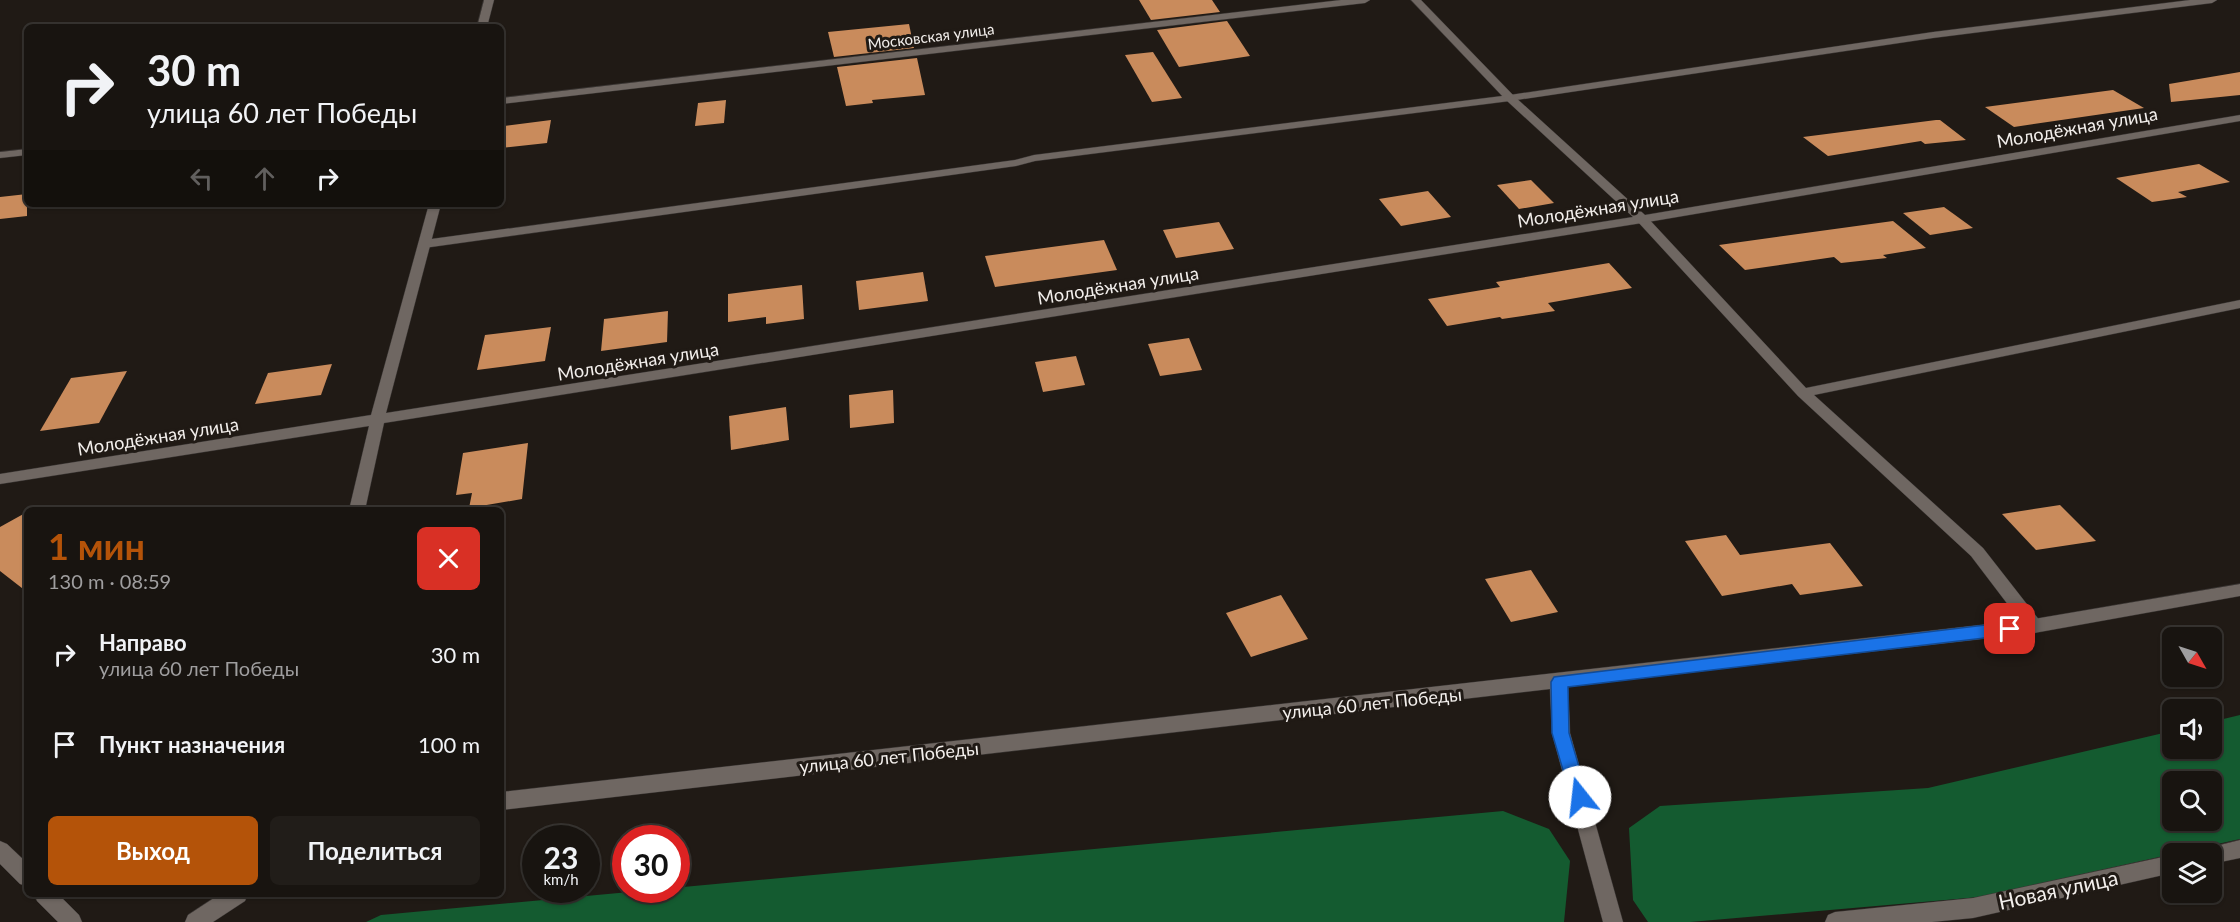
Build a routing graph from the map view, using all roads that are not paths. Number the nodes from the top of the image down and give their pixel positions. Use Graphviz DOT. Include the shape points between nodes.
graph roads {
  1 [pos="489,0"];
  2 [pos="1365,0"];
  3 [pos="1416,0"];
  4 [pos="2211,0"];
  5 [pos="483,24"];
  6 [pos="1510,98"];
  7 [pos="504,100"];
  8 [pos="2240,118"];
  9 [pos="24,152"];
  10 [pos="0,155"];
  11 [pos="434,207"];
  12 [pos="1642,219"];
  13 [pos="424,244"];
  14 [pos="2240,304"];
  15 [pos="1803,393"];
  16 [pos="377,421"];
  17 [pos="0,479"];
  18 [pos="358,507"];
  19 [pos="2240,590"];
  20 [pos="2034,626"];
  21 [pos="1559,682"];
  22 [pos="504,801"];
  23 [pos="2240,849"];
  24 [pos="0,850"];
  25 [pos="2222,853"];
  26 [pos="2162,866"];
  27 [pos="24,874"];
  28 [pos="47,897"];
  29 [pos="233,897"];
  30 [pos="72,922"];
  31 [pos="195,922"];
  32 [pos="1613,922"];
  33 [pos="1835,922"];
  1 -- 5 [label="street"];
  2 -- 7 [label="street, Московская улица"];
  3 -- 6 [label="street"];
  4 -- 6 [label="street" via="1933,35"];
  6 -- 12 [label="street"];
  6 -- 13 [label="street" via="1034,158"];
  8 -- 12 [label="street, Молодёжная улица"];
  9 -- 10 [label="street"];
  11 -- 13 [label="street"];
  12 -- 15 [label="street"];
  12 -- 16 [label="street, Молодёжная улица"];
  13 -- 16 [label="street"];
  14 -- 15 [label="street"];
  15 -- 20 [label="street" via="1977,552"];
  16 -- 17 [label="street, Молодёжная улица"];
  16 -- 18 [label="street"];
  19 -- 20 [label="street, улица 60 лет Победы"];
  20 -- 21 [label="street, улица 60 лет Победы"];
  21 -- 22 [label="street, улица 60 лет Победы"];
  21 -- 32 [label="street" via="1561,733"];
  23 -- 25 [label="street"];
  24 -- 27 [label="street"];
  26 -- 33 [label="street, Новая улица" via="1973,908"];
  28 -- 30 [label="street"];
  29 -- 31 [label="street"];
}
